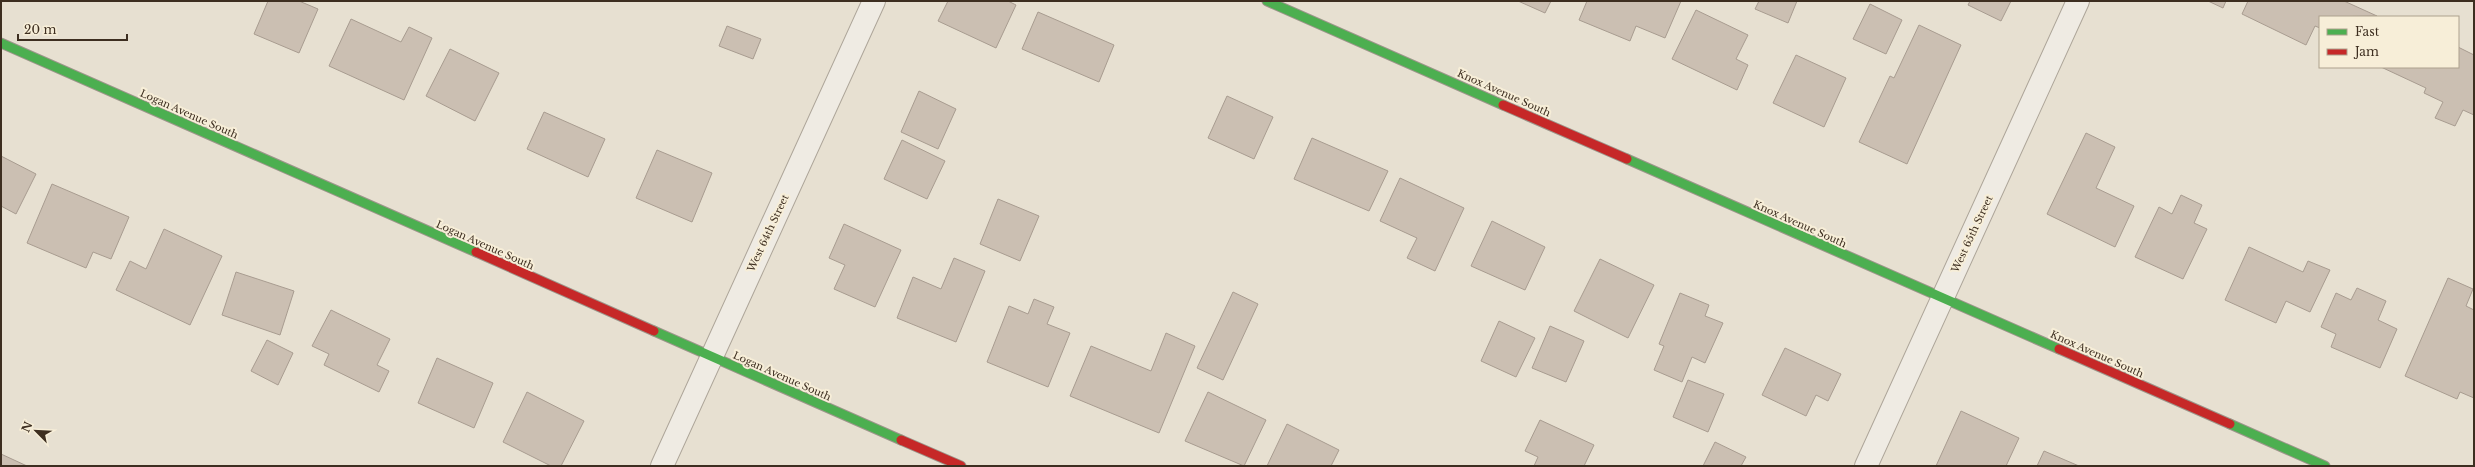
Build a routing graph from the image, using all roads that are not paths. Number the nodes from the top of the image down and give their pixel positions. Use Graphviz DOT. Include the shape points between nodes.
graph roads {
  1 [pos="874,1"];
  2 [pos="1266,1"];
  3 [pos="2078,1"];
  4 [pos="1,43"];
  5 [pos="1943,298"];
  6 [pos="711,357"];
  7 [pos="662,466"];
  8 [pos="961,466"];
  9 [pos="1866,466"];
  10 [pos="2325,466"];
  1 -- 6 [label="street, West 64th Street"];
  2 -- 5 [label="street, Knox Avenue South"];
  3 -- 5 [label="street, West 65th Street"];
  4 -- 6 [label="street, Logan Avenue South"];
  5 -- 9 [label="street, West 65th Street"];
  5 -- 10 [label="street, Knox Avenue South"];
  6 -- 7 [label="street, West 64th Street"];
  6 -- 8 [label="street, Logan Avenue South"];
}
